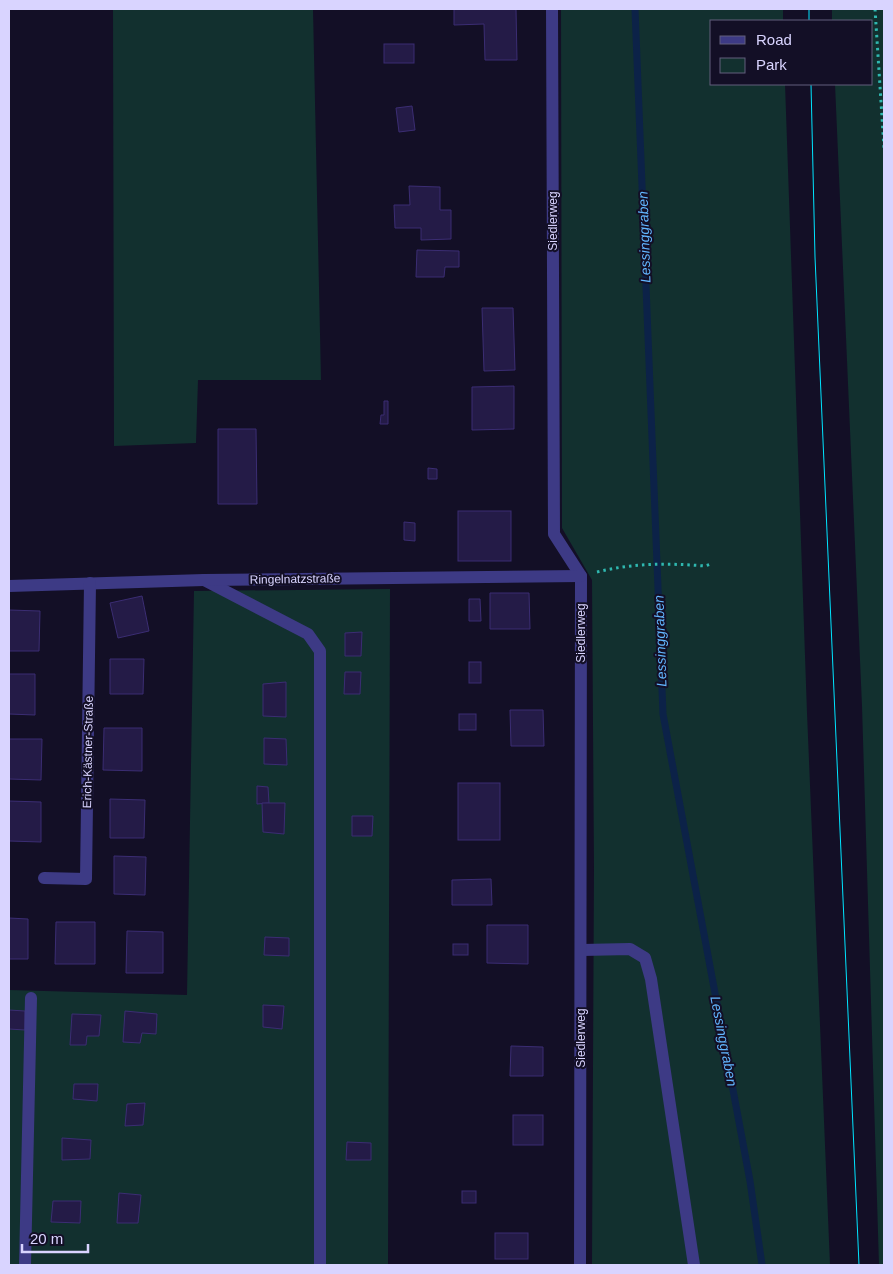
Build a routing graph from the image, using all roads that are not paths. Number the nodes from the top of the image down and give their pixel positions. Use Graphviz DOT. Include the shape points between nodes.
graph roads {
  1 [pos="552,9"];
  2 [pos="581,576"];
  3 [pos="204,580"];
  4 [pos="90,583"];
  5 [pos="9,586"];
  6 [pos="44,878"];
  7 [pos="582,950"];
  8 [pos="31,998"];
  9 [pos="26,1265"];
  10 [pos="320,1265"];
  11 [pos="580,1265"];
  12 [pos="694,1265"];
  1 -- 2 [label="street, Siedlerweg" via="554,534"];
  2 -- 3 [label="street, Ringelnatzstraße"];
  2 -- 7 [label="street, Siedlerweg"];
  3 -- 4 [label="street, Ringelnatzstraße"];
  3 -- 10 [label="street" via="308,634 320,651"];
  4 -- 5 [label="street, Ringelnatzstraße"];
  4 -- 6 [label="street, Erich-Kästner-Straße" via="86,879"];
  7 -- 11 [label="street, Siedlerweg"];
  7 -- 12 [label="street" via="630,949 645,958 651,979"];
  8 -- 9 [label="street"];
}
